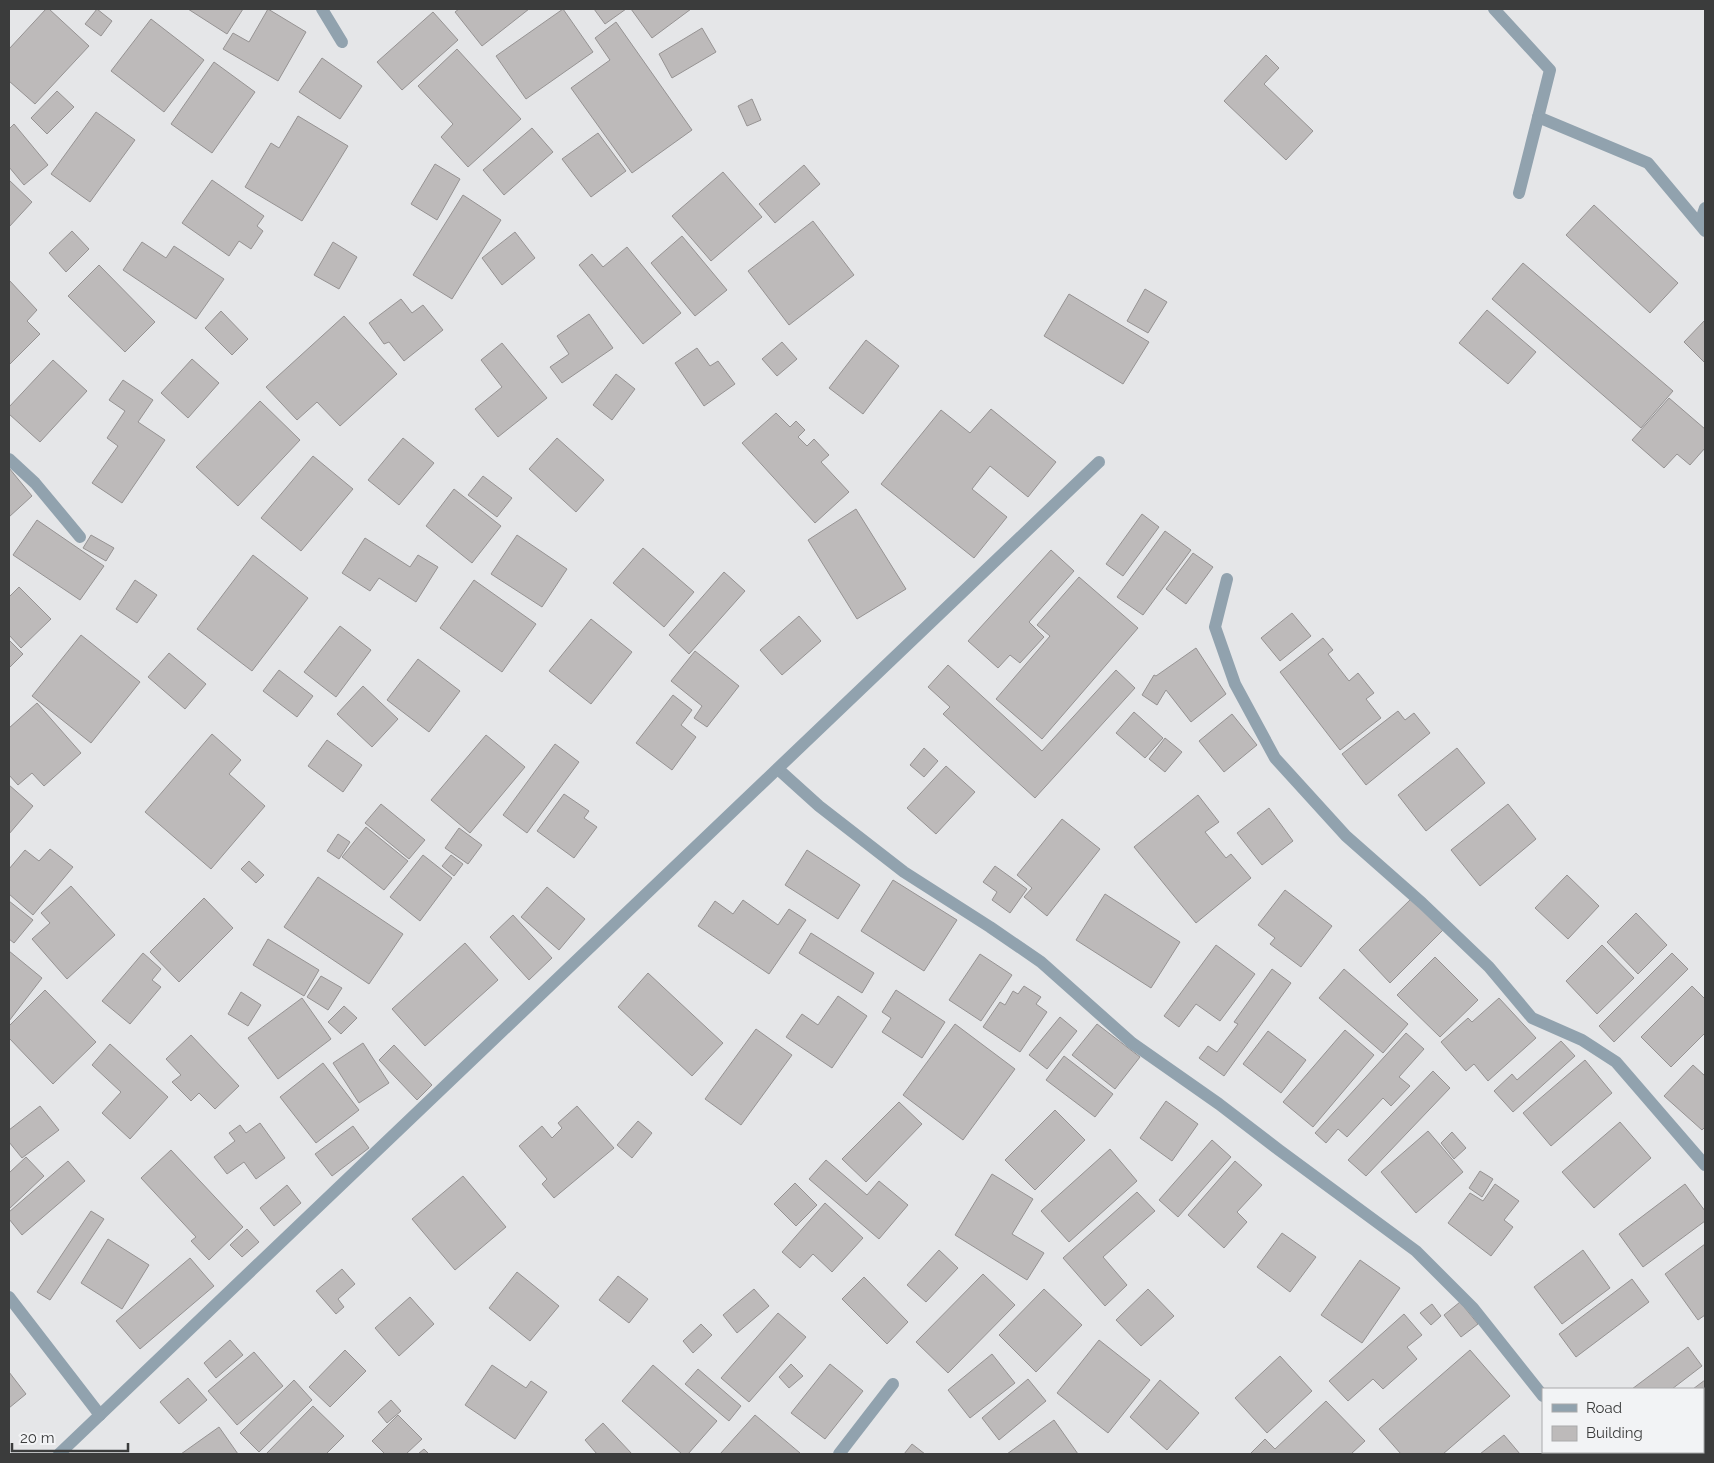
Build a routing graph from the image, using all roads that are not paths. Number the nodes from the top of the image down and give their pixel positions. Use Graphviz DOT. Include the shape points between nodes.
graph roads {
  1 [pos="322,9"];
  2 [pos="1494,9"];
  3 [pos="342,42"];
  4 [pos="1538,117"];
  5 [pos="1519,193"];
  6 [pos="1705,208"];
  7 [pos="1702,227"];
  8 [pos="9,459"];
  9 [pos="1099,462"];
  10 [pos="80,537"];
  11 [pos="1227,579"];
  12 [pos="778,769"];
  13 [pos="1705,1165"];
  14 [pos="9,1297"];
  15 [pos="893,1384"];
  16 [pos="1542,1395"];
  17 [pos="100,1415"];
  18 [pos="60,1454"];
  19 [pos="839,1454"];
  1 -- 3 [label="street"];
  2 -- 4 [label="street" via="1550,70"];
  4 -- 5 [label="street"];
  4 -- 7 [label="street" via="1648,163"];
  6 -- 7 [label="street"];
  8 -- 10 [label="street"];
  9 -- 12 [label="street"];
  11 -- 13 [label="street" via="1215,627 1235,684 1275,758 1346,836 1489,968 1532,1018 1582,1040 1616,1062"];
  12 -- 16 [label="street" via="819,806 904,872 1041,962 1132,1042 1416,1250 1473,1308"];
  12 -- 17 [label="street"];
  14 -- 17 [label="street"];
  15 -- 19 [label="street"];
  17 -- 18 [label="street"];
}
